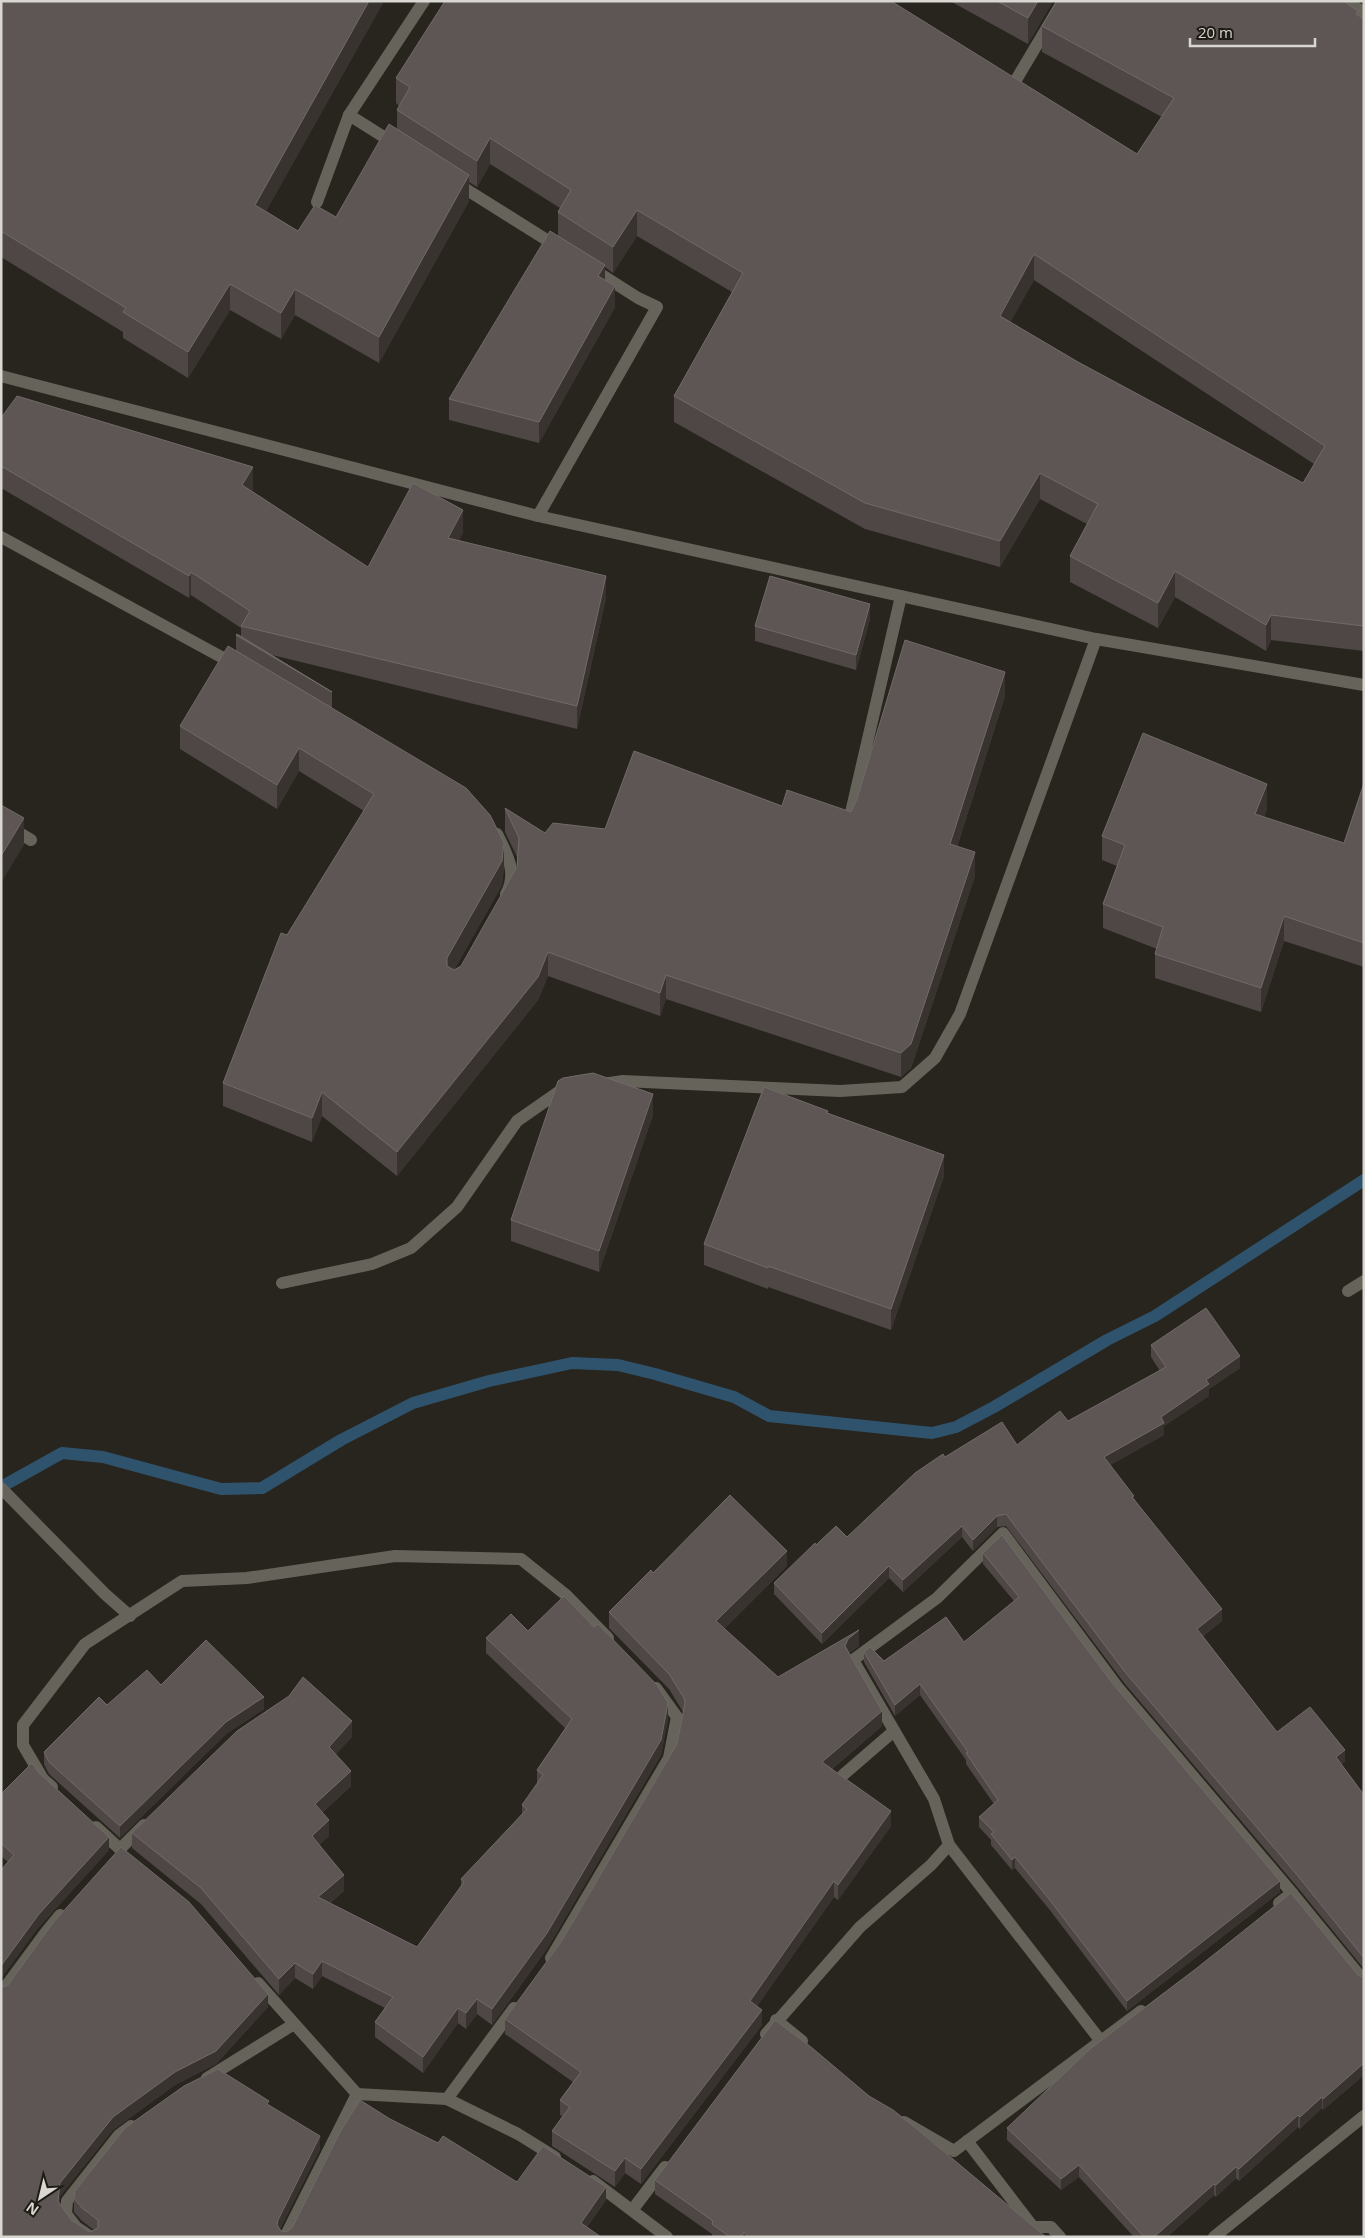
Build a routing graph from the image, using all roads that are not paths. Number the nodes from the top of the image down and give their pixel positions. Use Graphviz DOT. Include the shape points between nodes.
graph roads {
  1 [pos="424,1"];
  2 [pos="1063,1"];
  3 [pos="1345,1"];
  4 [pos="1364,12"];
  5 [pos="1013,85"];
  6 [pos="349,115"];
  7 [pos="405,151"];
  8 [pos="446,177"];
  9 [pos="317,202"];
  10 [pos="1,376"];
  11 [pos="538,516"];
  12 [pos="1,537"];
  13 [pos="901,596"];
  14 [pos="1096,640"];
  15 [pos="249,673"];
  16 [pos="1364,685"];
  17 [pos="849,821"];
  18 [pos="1,822"];
  19 [pos="491,827"];
  20 [pos="31,840"];
  21 [pos="501,904"];
  22 [pos="1364,1282"];
  23 [pos="282,1283"];
  24 [pos="1348,1291"];
  25 [pos="1,1488"];
  26 [pos="130,1616"];
  27 [pos="617,1648"];
  28 [pos="650,1682"];
  29 [pos="894,1731"];
  30 [pos="843,1775"];
  31 [pos="64,1798"];
  32 [pos="155,1815"];
  33 [pos="85,1817"];
  34 [pos="949,1845"];
  35 [pos="1292,1893"];
  36 [pos="70,1904"];
  37 [pos="1269,1912"];
  38 [pos="543,1969"];
  39 [pos="246,1970"];
  40 [pos="1364,1981"];
  41 [pos="1,1993"];
  42 [pos="520,2000"];
  43 [pos="1155,2000"];
  44 [pos="776,2020"];
  45 [pos="294,2024"];
  46 [pos="1100,2040"];
  47 [pos="758,2043"];
  48 [pos="814,2052"];
  49 [pos="196,2084"];
  50 [pos="357,2094"];
  51 [pos="447,2099"];
  52 [pos="890,2113"];
  53 [pos="1364,2116"];
  54 [pos="139,2120"];
  55 [pos="968,2141"];
  56 [pos="675,2154"];
  57 [pos="566,2164"];
  58 [pos="583,2174"];
  59 [pos="633,2209"];
  60 [pos="91,2237"];
  61 [pos="285,2237"];
  62 [pos="667,2237"];
  63 [pos="1060,2237"];
  64 [pos="1214,2237"];
  1 -- 6 [label="street"];
  2 -- 5 [label="street"];
  3 -- 4 [label="street"];
  6 -- 7 [label="street"];
  6 -- 9 [label="street"];
  8 -- 11 [label="street" via="657,307"];
  10 -- 11 [label="street"];
  11 -- 13 [label="street"];
  12 -- 15 [label="street"];
  13 -- 14 [label="street"];
  13 -- 17 [label="street"];
  14 -- 16 [label="street"];
  14 -- 23 [label="street" via="960,1014 935,1058 902,1087 840,1091 623,1081 560,1091 517,1122 457,1207 411,1248 372,1264"];
  18 -- 20 [label="street"];
  19 -- 21 [label="street" via="512,864 510,887"];
  22 -- 24 [label="street"];
  25 -- 26 [label="street"];
  26 -- 27 [label="street" via="182,1581 247,1578 395,1556 521,1559 566,1595"];
  26 -- 31 [label="street" via="85,1644 23,1725 23,1745 43,1779"];
  28 -- 38 [label="street" via="677,1717 669,1758"];
  29 -- 30 [label="street"];
  29 -- 34 [label="street" via="934,1798"];
  29 -- 35 [label="street" via="853,1660 937,1598 1004,1533 1119,1689"];
  32 -- 33 [label="street" via="120,1853"];
  34 -- 44 [label="street" via="931,1865 860,1927"];
  34 -- 46 [label="street"];
  35 -- 37 [label="street"];
  35 -- 40 [label="street"];
  36 -- 41 [label="street"];
  39 -- 45 [label="street"];
  42 -- 51 [label="street"];
  43 -- 46 [label="street"];
  44 -- 47 [label="street"];
  44 -- 48 [label="street"];
  45 -- 49 [label="street"];
  45 -- 50 [label="street"];
  46 -- 55 [label="street"];
  50 -- 51 [label="street"];
  50 -- 61 [label="street"];
  51 -- 57 [label="street" via="518,2134"];
  52 -- 55 [label="street" via="954,2151"];
  53 -- 64 [label="street"];
  54 -- 60 [label="street" via="119,2135 67,2201 66,2214 76,2227"];
  55 -- 63 [label="street" via="1034,2227 1051,2227"];
  56 -- 59 [label="street"];
  58 -- 59 [label="street"];
  59 -- 62 [label="street"];
}
